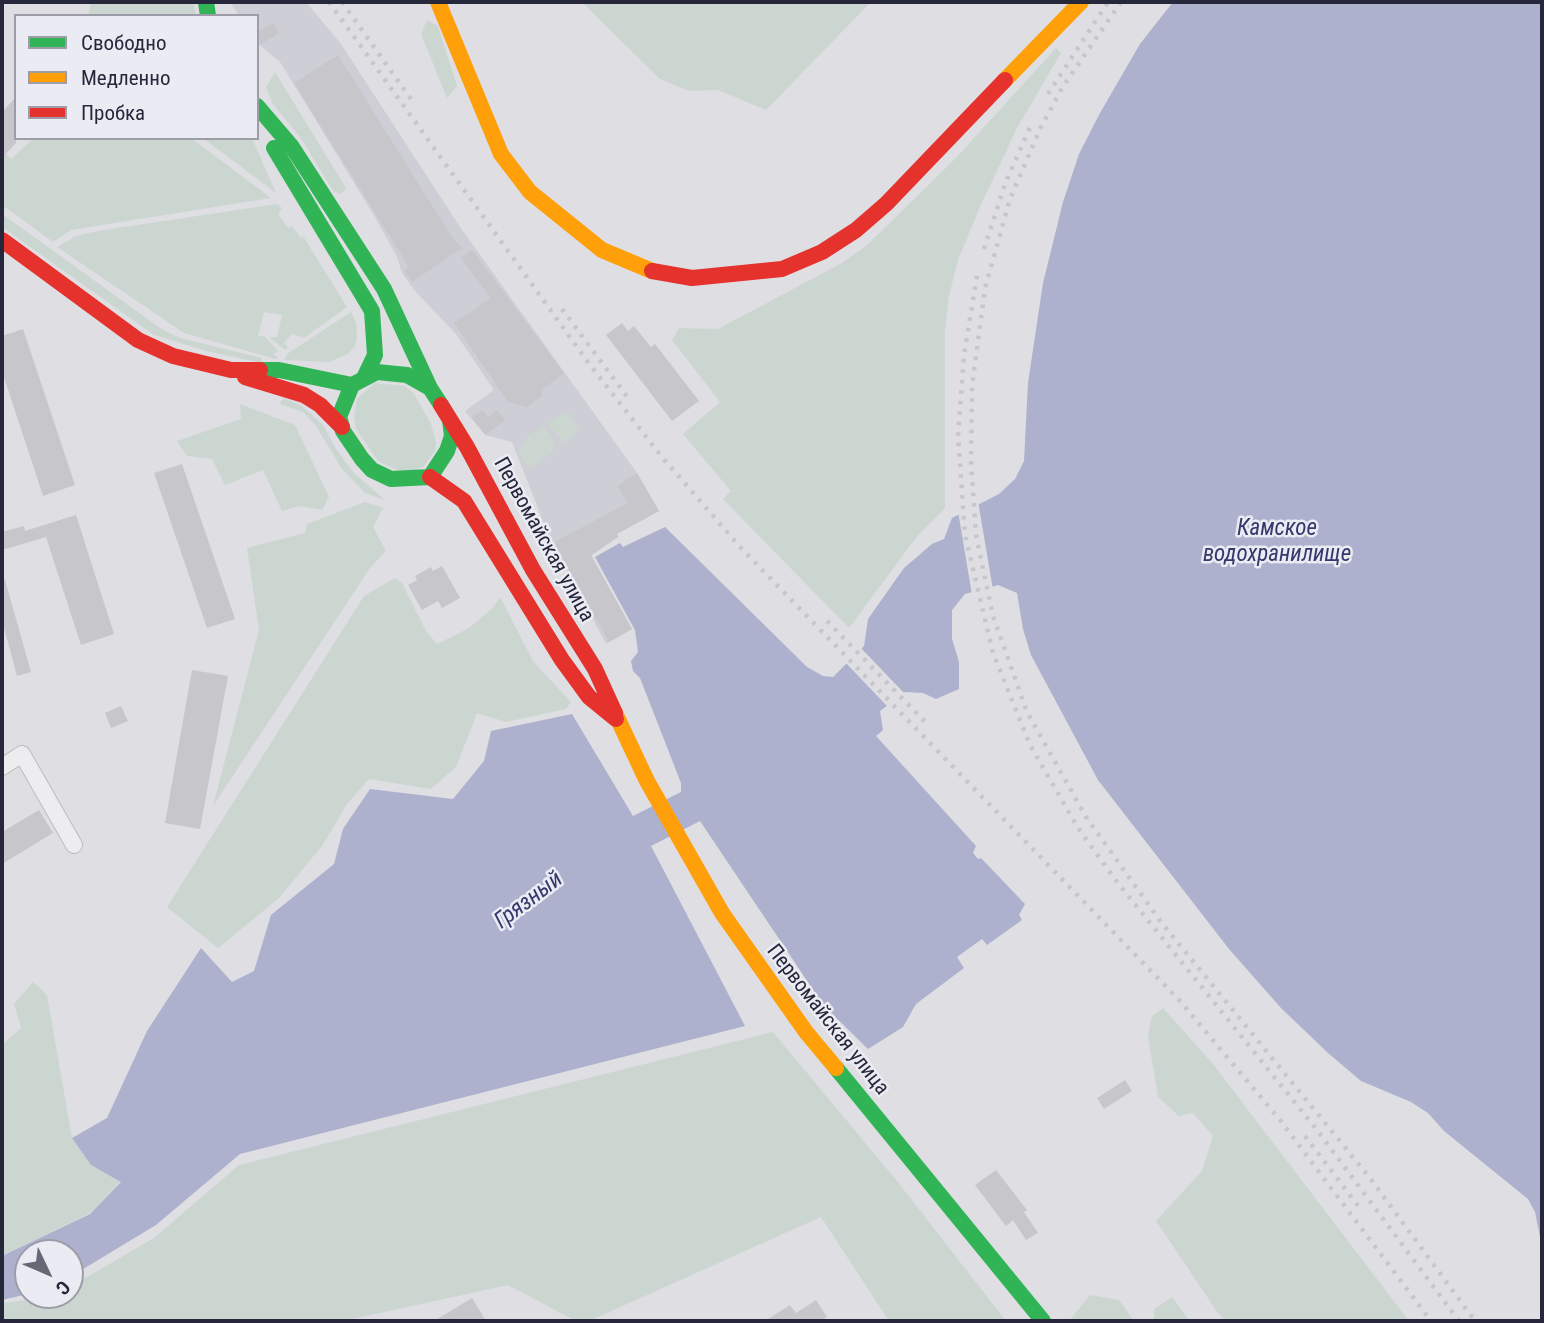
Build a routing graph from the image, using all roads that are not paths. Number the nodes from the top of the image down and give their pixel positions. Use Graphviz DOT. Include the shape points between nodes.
graph roads {
  1 [pos="439,2"];
  2 [pos="1081,2"];
  3 [pos="259,108"];
  4 [pos="259,118"];
  5 [pos="2,240"];
  6 [pos="231,370"];
  7 [pos="359,381"];
  8 [pos="430,388"];
  9 [pos="450,420"];
  10 [pos="342,427"];
  11 [pos="430,477"];
  12 [pos="617,720"];
  13 [pos="2,767"];
  14 [pos="74,845"];
  15 [pos="1043,1321"];
  1 -- 2 [label="main road" via="489,128 530,192 602,250 642,269 692,278 782,269 822,252 856,230"];
  3 -- 8 [label="main road" via="327,198 384,289"];
  4 -- 7 [label="main road" via="372,311 374,355"];
  5 -- 6 [label="main road" via="138,340 173,356"];
  6 -- 7 [label="main road" via="279,370"];
  6 -- 10 [label="main road" via="304,395"];
  7 -- 8 [label="main road" via="377,372 407,374"];
  7 -- 10 [label="main road" via="341,406"];
  8 -- 9 [label="main road"];
  9 -- 11 [label="main road" via="452,436"];
  9 -- 12 [label="main road, Первомайская улица" via="533,570 595,669"];
  10 -- 11 [label="main road" via="362,459 382,476"];
  11 -- 12 [label="main road, Первомайская улица" via="464,500 562,660 589,697"];
  12 -- 15 [label="main road, Первомайская улица" via="684,850 739,940 798,1021"];
  13 -- 14 [label="street" via="22,754"];
}
